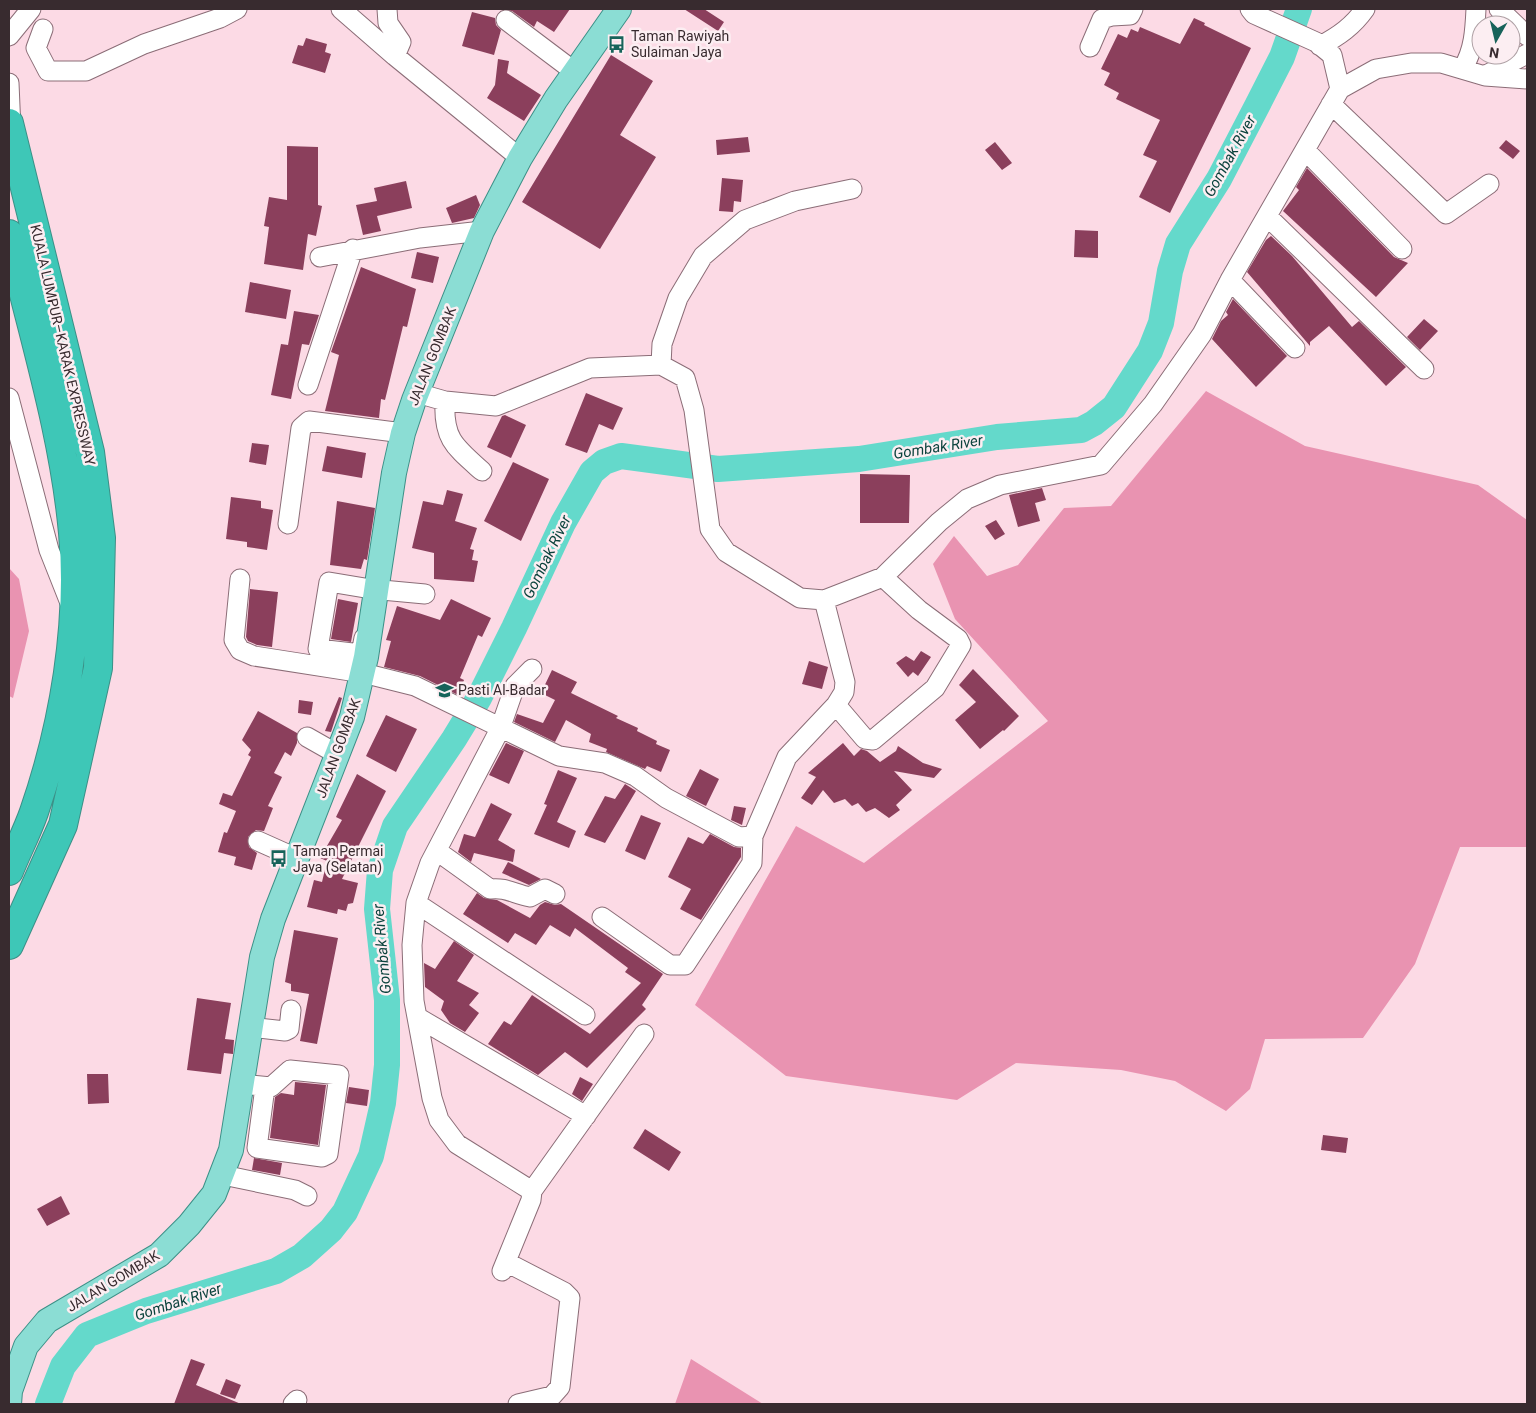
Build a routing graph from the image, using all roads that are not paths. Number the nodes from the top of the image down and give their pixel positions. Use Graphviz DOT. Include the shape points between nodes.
graph roads {
  1 [pos="31,9"];
  2 [pos="237,9"];
  3 [pos="341,9"];
  4 [pos="387,9"];
  5 [pos="619,9"];
  6 [pos="1133,9"];
  7 [pos="1250,9"];
  8 [pos="1365,9"];
  9 [pos="1476,9"];
  10 [pos="1499,9"];
  11 [pos="506,20"];
  12 [pos="43,29"];
  13 [pos="9,36"];
  14 [pos="1527,36"];
  15 [pos="1318,44"];
  16 [pos="1090,47"];
  17 [pos="1527,54"];
  18 [pos="395,56"];
  19 [pos="1463,68"];
  20 [pos="575,72"];
  21 [pos="1485,76"];
  22 [pos="1527,78"];
  23 [pos="9,84"];
  24 [pos="1336,96"];
  25 [pos="10,126"];
  26 [pos="1305,150"];
  27 [pos="520,158"];
  28 [pos="1489,184"];
  29 [pos="852,189"];
  30 [pos="1267,216"];
  31 [pos="482,232"];
  32 [pos="9,234"];
  33 [pos="353,249"];
  34 [pos="1402,250"];
  35 [pos="320,257"];
  36 [pos="1230,280"];
  37 [pos="9,315"];
  38 [pos="1295,348"];
  39 [pos="661,365"];
  40 [pos="1424,369"];
  41 [pos="43,377"];
  42 [pos="308,385"];
  43 [pos="417,393"];
  44 [pos="9,398"];
  45 [pos="445,401"];
  46 [pos="403,433"];
  47 [pos="482,471"];
  48 [pos="288,524"];
  49 [pos="883,578"];
  50 [pos="240,579"];
  51 [pos="374,589"];
  52 [pos="426,594"];
  53 [pos="824,600"];
  54 [pos="74,611"];
  55 [pos="532,669"];
  56 [pos="363,673"];
  57 [pos="836,705"];
  58 [pos="500,729"];
  59 [pos="307,737"];
  60 [pos="337,754"];
  61 [pos="753,836"];
  62 [pos="258,842"];
  63 [pos="437,851"];
  64 [pos="296,858"];
  65 [pos="9,871"];
  66 [pos="555,894"];
  67 [pos="416,903"];
  68 [pos="602,917"];
  69 [pos="9,945"];
  70 [pos="291,1010"];
  71 [pos="585,1015"];
  72 [pos="417,1017"];
  73 [pos="250,1027"];
  74 [pos="644,1034"];
  75 [pos="241,1084"];
  76 [pos="265,1087"];
  77 [pos="586,1116"];
  78 [pos="223,1176"];
  79 [pos="532,1191"];
  80 [pos="307,1196"];
  81 [pos="9,1404"];
  82 [pos="518,1404"];
  1 -- 13 [label="street"];
  2 -- 12 [label="street" via="144,44 86,71 48,71 36,48"];
  3 -- 18 [label="street"];
  4 -- 18 [label="street" via="388,23 401,42"];
  5 -- 20 [label="main road, JALAN GOMBAK"];
  6 -- 16 [label="street" via="1130,15 1102,19"];
  7 -- 15 [label="street" via="1254,14"];
  8 -- 15 [label="street" via="1341,35"];
  9 -- 19 [label="street" via="1474,39"];
  10 -- 14 [label="street"];
  11 -- 20 [label="street"];
  15 -- 24 [label="street" via="1332,55"];
  17 -- 21 [label="street"];
  18 -- 27 [label="street"];
  19 -- 21 [label="street"];
  19 -- 24 [label="street" via="1442,63 1411,62 1376,69"];
  20 -- 27 [label="main road, JALAN GOMBAK"];
  21 -- 22 [label="street"];
  23 -- 25 [label="street"];
  24 -- 26 [label="street"];
  24 -- 28 [label="street" via="1446,214"];
  25 -- 69 [label="highway, KUALA LUMPUR–KARAK EXPRESSWAY" via="90,452 101,538 98,668 67,806 62,825"];
  26 -- 30 [label="street"];
  26 -- 34 [label="street"];
  27 -- 31 [label="main road, JALAN GOMBAK"];
  29 -- 39 [label="street" via="795,201 745,220 703,256 678,298 662,344"];
  30 -- 36 [label="street"];
  30 -- 40 [label="street"];
  31 -- 33 [label="street"];
  31 -- 43 [label="main road, JALAN GOMBAK"];
  32 -- 41 [label="highway, KUALA LUMPUR–KARAK EXPRESSWAY"];
  33 -- 35 [label="street"];
  33 -- 42 [label="street"];
  36 -- 38 [label="street"];
  36 -- 49 [label="street" via="1202,334 1152,404 1101,465 1000,485 967,499"];
  37 -- 41 [label="highway"];
  39 -- 45 [label="street" via="590,368 496,406"];
  39 -- 53 [label="street" via="685,378 694,410 710,529 726,552 759,574 800,598"];
  41 -- 54 [label="highway, KUALA LUMPUR–KARAK EXPRESSWAY" via="62,456 73,534"];
  43 -- 45 [label="street"];
  43 -- 46 [label="main road, JALAN GOMBAK"];
  44 -- 54 [label="street" via="49,550"];
  45 -- 47 [label="street" via="444,422 450,439"];
  46 -- 48 [label="street" via="309,421 301,428"];
  46 -- 51 [label="main road, JALAN GOMBAK"];
  49 -- 53 [label="street"];
  49 -- 57 [label="street" via="958,639 960,645 936,688 872,740 865,739"];
  50 -- 56 [label="street" via="234,640 240,650 254,656"];
  51 -- 52 [label="street"];
  51 -- 56 [label="main road, JALAN GOMBAK"];
  53 -- 57 [label="street" via="845,682 844,692"];
  54 -- 65 [label="highway, KUALA LUMPUR–KARAK EXPRESSWAY" via="56,738 34,813"];
  55 -- 58 [label="street" via="515,686"];
  56 -- 58 [label="street" via="415,686"];
  56 -- 60 [label="main road, JALAN GOMBAK" via="352,717"];
  57 -- 61 [label="street" via="787,757"];
  58 -- 61 [label="street" via="559,756 605,763 635,776 666,798 740,838"];
  58 -- 63 [label="street"];
  59 -- 60 [label="street"];
  60 -- 64 [label="main road, JALAN GOMBAK"];
  61 -- 68 [label="street" via="752,863 685,965 670,965"];
  62 -- 64 [label="street"];
  63 -- 66 [label="street" via="490,889 507,889 530,897 546,889"];
  63 -- 67 [label="street"];
  64 -- 73 [label="main road, JALAN GOMBAK" via="262,957"];
  67 -- 71 [label="street"];
  67 -- 72 [label="street" via="412,945"];
  70 -- 73 [label="street" via="289,1029 285,1031"];
  72 -- 77 [label="street"];
  72 -- 79 [label="street" via="439,1120 456,1144"];
  73 -- 75 [label="main road, JALAN GOMBAK"];
  74 -- 77 [label="street"];
  75 -- 76 [label="street"];
  75 -- 78 [label="main road, JALAN GOMBAK" via="232,1150"];
  76 -- 76 [label="street" via="257,1148 322,1157 328,1154 339,1075 290,1070 271,1088"];
  77 -- 79 [label="street"];
  78 -- 80 [label="street" via="295,1190"];
  78 -- 81 [label="main road, JALAN GOMBAK" via="214,1194 189,1225 159,1255 48,1321 26,1346 10,1391"];
  79 -- 82 [label="street" via="504,1266 564,1292 570,1298 560,1387 552,1396"];
}
